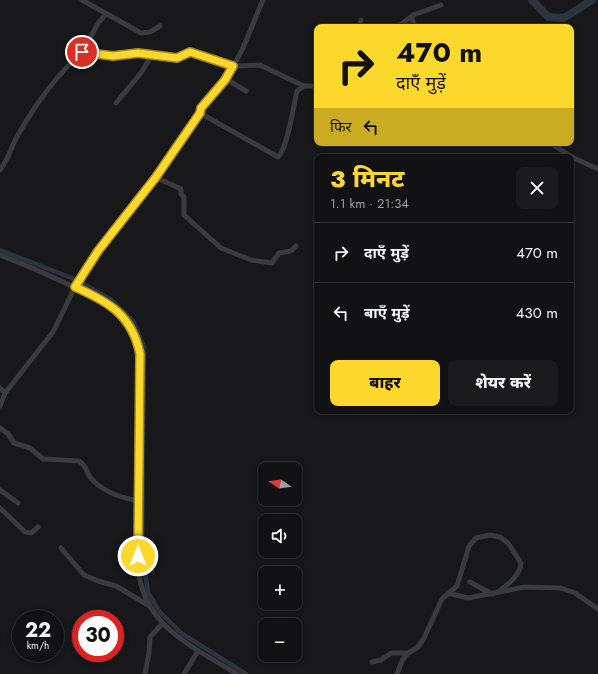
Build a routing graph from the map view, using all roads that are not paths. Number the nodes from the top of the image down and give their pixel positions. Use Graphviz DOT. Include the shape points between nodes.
graph roads {
  1 [pos="82,0"];
  2 [pos="263,0"];
  3 [pos="441,5"];
  4 [pos="106,14"];
  5 [pos="412,16"];
  6 [pos="361,20"];
  7 [pos="360,24"];
  8 [pos="401,24"];
  9 [pos="414,24"];
  10 [pos="160,26"];
  11 [pos="82,52"];
  12 [pos="152,55"];
  13 [pos="234,66"];
  14 [pos="226,79"];
  15 [pos="304,86"];
  16 [pos="314,86"];
  17 [pos="246,91"];
  18 [pos="116,103"];
  19 [pos="200,113"];
  20 [pos="555,146"];
  21 [pos="568,154"];
  22 [pos="574,158"];
  23 [pos="598,169"];
  24 [pos="0,170"];
  25 [pos="156,177"];
  26 [pos="296,246"];
  27 [pos="0,255"];
  28 [pos="76,285"];
  29 [pos="0,388"];
  30 [pos="5,393"];
  31 [pos="0,406"];
  32 [pos="0,428"];
  33 [pos="0,490"];
  34 [pos="139,501"];
  35 [pos="18,503"];
  36 [pos="0,508"];
  37 [pos="38,527"];
  38 [pos="61,548"];
  39 [pos="470,582"];
  40 [pos="495,593"];
  41 [pos="448,594"];
  42 [pos="149,605"];
  43 [pos="598,609"];
  44 [pos="162,624"];
  45 [pos="198,650"];
  46 [pos="408,653"];
  47 [pos="372,662"];
  48 [pos="145,674"];
  49 [pos="184,674"];
  50 [pos="237,674"];
  51 [pos="397,674"];
  1 -- 4 [label="street"];
  2 -- 13 [label="street"];
  3 -- 5 [label="street"];
  4 -- 10 [label="street" via="141,33 150,32"];
  4 -- 11 [label="street"];
  5 -- 8 [label="street"];
  5 -- 9 [label="street"];
  6 -- 7 [label="street"];
  11 -- 12 [label="street" via="108,56 134,53"];
  11 -- 24 [label="street" via="42,96"];
  12 -- 13 [label="street" via="177,58 190,52"];
  12 -- 18 [label="street"];
  13 -- 14 [label="street"];
  13 -- 15 [label="street" via="260,65"];
  14 -- 17 [label="street"];
  14 -- 19 [label="street" via="201,108"];
  15 -- 16 [label="street"];
  15 -- 19 [label="street" via="298,91 282,153 278,156"];
  19 -- 25 [label="street"];
  20 -- 21 [label="street"];
  22 -- 23 [label="street"];
  25 -- 26 [label="street" via="181,189 184,197 184,214 227,251 250,260 272,264 279,253 291,251"];
  25 -- 28 [label="street" via="127,212"];
  27 -- 28 [label="street"];
  28 -- 30 [label="street" via="52,332"];
  28 -- 34 [label="street" via="112,305 127,323 138,345"];
  29 -- 30 [label="street"];
  30 -- 31 [label="street"];
  32 -- 34 [label="street" via="14,443 30,448 43,459 79,461 95,482 118,496"];
  33 -- 35 [label="street"];
  34 -- 42 [label="street" via="139,576"];
  36 -- 37 [label="street" via="25,532 31,533"];
  38 -- 42 [label="street" via="84,574 116,586"];
  39 -- 40 [label="street"];
  40 -- 41 [label="street" via="468,598"];
  40 -- 41 [label="street" via="513,579 521,563 504,539 490,535 478,537 471,542 459,582"];
  40 -- 43 [label="street" via="525,587 561,588 575,593"];
  41 -- 46 [label="street" via="440,603 418,647"];
  42 -- 44 [label="street"];
  44 -- 45 [label="street"];
  44 -- 48 [label="street" via="150,637"];
  45 -- 49 [label="street"];
  45 -- 50 [label="street"];
  46 -- 47 [label="street" via="391,653 382,660"];
  46 -- 51 [label="street"];
}
